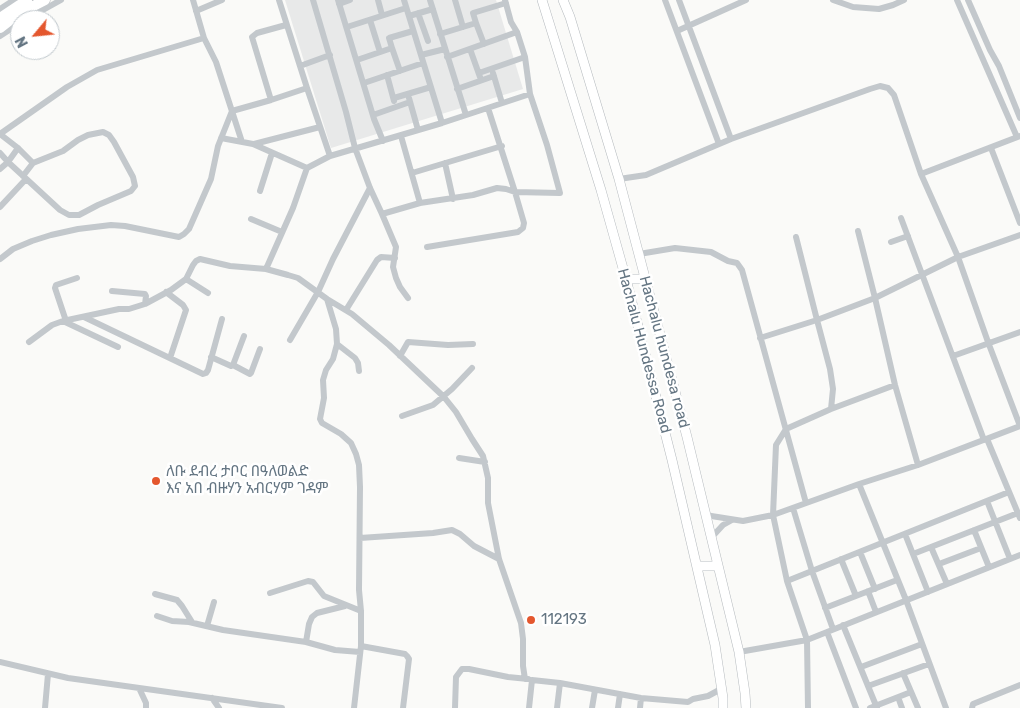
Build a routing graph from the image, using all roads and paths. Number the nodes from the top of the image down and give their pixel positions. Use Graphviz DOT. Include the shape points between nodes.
graph roads {
  1 [pos="14,0"];
  2 [pos="27,0"];
  3 [pos="45,0"];
  4 [pos="61,0"];
  5 [pos="193,0"];
  6 [pos="222,0"];
  7 [pos="279,0"];
  8 [pos="313,0"];
  9 [pos="350,0"];
  10 [pos="378,0"];
  11 [pos="404,0"];
  12 [pos="431,0"];
  13 [pos="455,0"];
  14 [pos="542,0"];
  15 [pos="563,0"];
  16 [pos="665,0"];
  17 [pos="679,0"];
  18 [pos="746,0"];
  19 [pos="833,0"];
  20 [pos="904,0"];
  21 [pos="957,0"];
  22 [pos="968,0"];
  23 [pos="339,2"];
  24 [pos="502,2"];
  25 [pos="406,8"];
  26 [pos="0,9"];
  27 [pos="433,9"];
  28 [pos="42,10"];
  29 [pos="196,11"];
  30 [pos="418,13"];
  31 [pos="473,13"];
  32 [pos="382,15"];
  33 [pos="409,16"];
  34 [pos="460,17"];
  35 [pos="0,18"];
  36 [pos="370,20"];
  37 [pos="476,23"];
  38 [pos="286,25"];
  39 [pos="689,25"];
  40 [pos="347,26"];
  41 [pos="464,27"];
  42 [pos="0,28"];
  43 [pos="413,31"];
  44 [pos="677,31"];
  45 [pos="517,32"];
  46 [pos="440,34"];
  47 [pos="204,38"];
  48 [pos="389,38"];
  49 [pos="428,41"];
  50 [pos="377,42"];
  51 [pos="484,44"];
  52 [pos="392,48"];
  53 [pos="445,48"];
  54 [pos="470,49"];
  55 [pos="380,52"];
  56 [pos="421,55"];
  57 [pos="330,56"];
  58 [pos="447,57"];
  59 [pos="525,57"];
  60 [pos="357,60"];
  61 [pos="423,63"];
  62 [pos="300,66"];
  63 [pos="492,69"];
  64 [pos="400,71"];
  65 [pos="479,73"];
  66 [pos="387,75"];
  67 [pos="494,76"];
  68 [pos="481,80"];
  69 [pos="364,83"];
  70 [pos="431,87"];
  71 [pos="307,88"];
  72 [pos="457,89"];
  73 [pos="408,94"];
  74 [pos="530,94"];
  75 [pos="394,98"];
  76 [pos="271,100"];
  77 [pos="410,102"];
  78 [pos="502,103"];
  79 [pos="396,107"];
  80 [pos="488,108"];
  81 [pos="232,111"];
  82 [pos="373,115"];
  83 [pos="466,115"];
  84 [pos="1020,118"];
  85 [pos="442,123"];
  86 [pos="320,127"];
  87 [pos="418,130"];
  88 [pos="0,134"];
  89 [pos="401,136"];
  90 [pos="1018,136"];
  91 [pos="221,138"];
  92 [pos="731,139"];
  93 [pos="383,141"];
  94 [pos="242,142"];
  95 [pos="253,144"];
  96 [pos="719,144"];
  97 [pos="502,146"];
  98 [pos="18,148"];
  99 [pos="355,148"];
  100 [pos="991,148"];
  101 [pos="0,153"];
  102 [pos="272,153"];
  103 [pos="330,156"];
  104 [pos="8,162"];
  105 [pos="445,163"];
  106 [pos="33,164"];
  107 [pos="307,168"];
  108 [pos="0,169"];
  109 [pos="412,173"];
  110 [pos="921,174"];
  111 [pos="25,177"];
  112 [pos="619,179"];
  113 [pos="370,188"];
  114 [pos="260,191"];
  115 [pos="516,192"];
  116 [pos="453,199"];
  117 [pos="420,203"];
  118 [pos="0,207"];
  119 [pos="382,214"];
  120 [pos="901,218"];
  121 [pos="251,219"];
  122 [pos="1020,223"];
  123 [pos="858,231"];
  124 [pos="282,232"];
  125 [pos="1020,235"];
  126 [pos="908,236"];
  127 [pos="796,237"];
  128 [pos="891,242"];
  129 [pos="427,248"];
  130 [pos="639,254"];
  131 [pos="958,257"];
  132 [pos="395,258"];
  133 [pos="0,259"];
  134 [pos="266,269"];
  135 [pos="923,275"];
  136 [pos="77,278"];
  137 [pos="186,279"];
  138 [pos="626,279"];
  139 [pos="646,279"];
  140 [pos="112,290"];
  141 [pos="166,292"];
  142 [pos="318,292"];
  143 [pos="208,293"];
  144 [pos="408,298"];
  145 [pos="875,298"];
  146 [pos="327,299"];
  147 [pos="145,304"];
  148 [pos="346,310"];
  149 [pos="83,317"];
  150 [pos="222,319"];
  151 [pos="817,320"];
  152 [pos="64,321"];
  153 [pos="1020,332"];
  154 [pos="244,336"];
  155 [pos="760,338"];
  156 [pos="290,340"];
  157 [pos="29,342"];
  158 [pos="988,342"];
  159 [pos="336,344"];
  160 [pos="474,344"];
  161 [pos="118,347"];
  162 [pos="260,349"];
  163 [pos="400,356"];
  164 [pos="953,356"];
  165 [pos="211,357"];
  166 [pos="170,358"];
  167 [pos="233,364"];
  168 [pos="472,368"];
  169 [pos="358,371"];
  170 [pos="895,385"];
  171 [pos="444,397"];
  172 [pos="831,409"];
  173 [pos="402,416"];
  174 [pos="1020,426"];
  175 [pos="786,429"];
  176 [pos="986,439"];
  177 [pos="459,458"];
  178 [pos="485,462"];
  179 [pos="918,465"];
  180 [pos="859,484"];
  181 [pos="1009,492"];
  182 [pos="987,501"];
  183 [pos="806,503"];
  184 [pos="793,508"];
  185 [pos="773,514"];
  186 [pos="706,515"];
  187 [pos="1019,516"];
  188 [pos="732,520"];
  189 [pos="995,522"];
  190 [pos="974,530"];
  191 [pos="905,534"];
  192 [pos="360,538"];
  193 [pos="711,538"];
  194 [pos="882,543"];
  195 [pos="931,547"];
  196 [pos="981,548"];
  197 [pos="860,552"];
  198 [pos="913,554"];
  199 [pos="1020,555"];
  200 [pos="499,559"];
  201 [pos="841,559"];
  202 [pos="1010,559"];
  203 [pos="938,564"];
  204 [pos="697,566"];
  205 [pos="718,566"];
  206 [pos="989,567"];
  207 [pos="812,571"];
  208 [pos="898,580"];
  209 [pos="787,581"];
  210 [pos="947,584"];
  211 [pos="875,589"];
  212 [pos="868,591"];
  213 [pos="928,592"];
  214 [pos="270,593"];
  215 [pos="155,594"];
  216 [pos="856,596"];
  217 [pos="906,600"];
  218 [pos="214,602"];
  219 [pos="345,606"];
  220 [pos="825,608"];
  221 [pos="361,611"];
  222 [pos="876,612"];
  223 [pos="157,616"];
  224 [pos="192,622"];
  225 [pos="844,625"];
  226 [pos="207,626"];
  227 [pos="830,631"];
  228 [pos="806,640"];
  229 [pos="306,642"];
  230 [pos="922,644"];
  231 [pos="361,649"];
  232 [pos="739,652"];
  233 [pos="0,662"];
  234 [pos="929,664"];
  235 [pos="861,667"];
  236 [pos="904,673"];
  237 [pos="48,674"];
  238 [pos="529,679"];
  239 [pos="560,683"];
  240 [pos="868,686"];
  241 [pos="1020,686"];
  242 [pos="139,688"];
  243 [pos="721,689"];
  244 [pos="595,690"];
  245 [pos="911,692"];
  246 [pos="620,694"];
  247 [pos="898,697"];
  248 [pos="212,698"];
  249 [pos="642,698"];
  250 [pos="688,705"];
  251 [pos="874,707"];
  252 [pos="45,708"];
  253 [pos="146,708"];
  254 [pos="219,708"];
  255 [pos="282,708"];
  256 [pos="354,708"];
  257 [pos="403,708"];
  258 [pos="455,708"];
  259 [pos="529,708"];
  260 [pos="557,708"];
  261 [pos="592,708"];
  262 [pos="618,708"];
  263 [pos="640,708"];
  264 [pos="723,708"];
  265 [pos="746,708"];
  266 [pos="808,708"];
  267 [pos="856,708"];
  268 [pos="902,708"];
  269 [pos="918,708"];
  270 [pos="946,708"];
  271 [pos="972,708"];
  1 -- 26 [label="street"];
  2 -- 35 [label="highway"];
  3 -- 42 [label="highway"];
  4 -- 28 [label="street"];
  5 -- 29 [label="street"];
  6 -- 29 [label="street"];
  7 -- 38 [label="street"];
  8 -- 57 [label="street"];
  9 -- 23 [label="street"];
  10 -- 32 [label="street"];
  11 -- 25 [label="street"];
  12 -- 27 [label="street"];
  13 -- 34 [label="street"];
  14 -- 138 [label="main road, Hachalu Hundessa Road"];
  15 -- 112 [label="main road, Hachalu hundesa road"];
  16 -- 44 [label="street"];
  17 -- 39 [label="street"];
  18 -- 39 [label="street"];
  19 -- 20 [label="street" via="853,7 879,9"];
  21 -- 90 [label="street"];
  22 -- 84 [label="street"];
  23 -- 40 [label="street"];
  24 -- 31 [label="street"];
  24 -- 45 [label="street"];
  25 -- 32 [label="street"];
  25 -- 33 [label="street"];
  27 -- 30 [label="street"];
  27 -- 46 [label="street"];
  29 -- 47 [label="street"];
  30 -- 33 [label="street"];
  30 -- 49 [label="street"];
  31 -- 34 [label="street"];
  31 -- 37 [label="street"];
  32 -- 36 [label="street"];
  33 -- 43 [label="street"];
  34 -- 41 [label="street"];
  36 -- 40 [label="street"];
  36 -- 50 [label="street"];
  37 -- 41 [label="street"];
  37 -- 51 [label="street"];
  38 -- 62 [label="street"];
  38 -- 76 [label="street" via="257,33 252,38"];
  39 -- 44 [label="street"];
  39 -- 92 [label="street"];
  40 -- 60 [label="street"];
  41 -- 46 [label="street"];
  43 -- 48 [label="street"];
  43 -- 56 [label="street"];
  44 -- 96 [label="street"];
  45 -- 51 [label="street"];
  45 -- 59 [label="street"];
  46 -- 53 [label="street"];
  47 -- 81 [label="street" via="216,62"];
  47 -- 88 [label="street" via="97,70"];
  48 -- 50 [label="street"];
  48 -- 52 [label="street"];
  50 -- 55 [label="street"];
  51 -- 54 [label="street"];
  52 -- 55 [label="street"];
  52 -- 64 [label="street"];
  53 -- 56 [label="street"];
  53 -- 58 [label="street"];
  54 -- 58 [label="street"];
  54 -- 65 [label="street"];
  55 -- 60 [label="street"];
  56 -- 61 [label="street"];
  57 -- 62 [label="street"];
  57 -- 99 [label="street"];
  58 -- 72 [label="street"];
  59 -- 63 [label="street"];
  59 -- 74 [label="street"];
  60 -- 69 [label="street"];
  61 -- 64 [label="street"];
  61 -- 70 [label="street"];
  62 -- 71 [label="street"];
  63 -- 65 [label="street"];
  63 -- 67 [label="street"];
  64 -- 66 [label="street"];
  65 -- 68 [label="street"];
  66 -- 69 [label="street"];
  66 -- 75 [label="street"];
  67 -- 68 [label="street"];
  67 -- 78 [label="street"];
  68 -- 72 [label="street"];
  69 -- 82 [label="street"];
  70 -- 73 [label="street"];
  70 -- 85 [label="street"];
  71 -- 76 [label="street"];
  71 -- 86 [label="street"];
  72 -- 83 [label="street"];
  73 -- 75 [label="street"];
  73 -- 77 [label="street"];
  74 -- 78 [label="street"];
  74 -- 115 [label="street" via="560,193"];
  75 -- 79 [label="street"];
  76 -- 81 [label="street"];
  77 -- 79 [label="street"];
  77 -- 87 [label="street"];
  78 -- 80 [label="street"];
  79 -- 82 [label="street"];
  80 -- 83 [label="street"];
  80 -- 97 [label="street"];
  81 -- 91 [label="street"];
  81 -- 94 [label="street"];
  82 -- 93 [label="street"];
  83 -- 85 [label="street"];
  85 -- 87 [label="street"];
  86 -- 95 [label="street"];
  86 -- 103 [label="street"];
  87 -- 89 [label="street"];
  88 -- 98 [label="street"];
  89 -- 93 [label="street"];
  89 -- 109 [label="street"];
  90 -- 100 [label="street"];
  91 -- 94 [label="street"];
  91 -- 133 [label="street" via="211,179 189,229 179,237 111,225 78,229 32,241"];
  92 -- 96 [label="street"];
  92 -- 110 [label="street" via="880,86 888,88 894,95"];
  93 -- 99 [label="street"];
  94 -- 95 [label="street"];
  95 -- 102 [label="street"];
  96 -- 112 [label="street" via="646,175"];
  97 -- 105 [label="street"];
  97 -- 115 [label="street"];
  98 -- 104 [label="street"];
  98 -- 106 [label="street"];
  99 -- 103 [label="street"];
  99 -- 113 [label="street"];
  100 -- 110 [label="street"];
  100 -- 122 [label="street"];
  101 -- 104 [label="street"];
  102 -- 107 [label="street"];
  102 -- 114 [label="street"];
  103 -- 107 [label="street"];
  104 -- 108 [label="street"];
  104 -- 111 [label="street"];
  105 -- 109 [label="street"];
  105 -- 116 [label="street"];
  106 -- 111 [label="street"];
  106 -- 111 [label="street" via="88,135 103,132 114,142 135,186 131,191 74,216 60,210"];
  107 -- 124 [label="street"];
  109 -- 117 [label="street"];
  110 -- 131 [label="street"];
  111 -- 118 [label="street"];
  112 -- 130 [label="main road, Hachalu hundesa road"];
  113 -- 119 [label="street"];
  113 -- 142 [label="street"];
  115 -- 116 [label="street" via="496,188"];
  115 -- 129 [label="street" via="524,224 518,232"];
  116 -- 117 [label="street"];
  117 -- 119 [label="street"];
  119 -- 132 [label="street" via="396,247"];
  120 -- 126 [label="street"];
  121 -- 124 [label="street"];
  123 -- 145 [label="street"];
  124 -- 134 [label="street"];
  125 -- 131 [label="street"];
  126 -- 128 [label="street"];
  126 -- 135 [label="street"];
  127 -- 151 [label="street"];
  130 -- 139 [label="main road, Hachalu hundesa road"];
  130 -- 155 [label="street" via="675,248 711,252 737,263 744,275"];
  131 -- 135 [label="street"];
  131 -- 158 [label="street"];
  132 -- 144 [label="street" via="396,278"];
  132 -- 148 [label="street" via="381,256 377,260"];
  134 -- 137 [label="street" via="200,259"];
  134 -- 142 [label="street" via="298,278"];
  135 -- 145 [label="street"];
  135 -- 164 [label="street"];
  136 -- 152 [label="street" via="55,288"];
  137 -- 141 [label="street"];
  137 -- 143 [label="street"];
  138 -- 139 [label="main road"];
  138 -- 204 [label="main road, Hachalu Hundessa Road"];
  139 -- 186 [label="main road, Hachalu hundesa road"];
  140 -- 147 [label="street" via="144,294"];
  141 -- 147 [label="street"];
  141 -- 166 [label="street" via="186,310"];
  142 -- 146 [label="street"];
  142 -- 156 [label="street"];
  145 -- 151 [label="street"];
  145 -- 170 [label="street"];
  146 -- 148 [label="street"];
  146 -- 159 [label="street" via="336,329"];
  147 -- 149 [label="street"];
  148 -- 163 [label="street"];
  149 -- 152 [label="street"];
  149 -- 166 [label="street"];
  150 -- 165 [label="street"];
  151 -- 155 [label="street"];
  151 -- 172 [label="street" via="830,369"];
  152 -- 157 [label="street" via="52,325"];
  152 -- 161 [label="street"];
  153 -- 158 [label="street"];
  154 -- 167 [label="street"];
  155 -- 175 [label="street"];
  158 -- 164 [label="street"];
  158 -- 174 [label="street"];
  159 -- 169 [label="street" via="356,358"];
  159 -- 192 [label="street" via="333,359 326,370 320,419 351,443 356,454"];
  160 -- 163 [label="street" via="408,342"];
  162 -- 167 [label="street" via="250,374"];
  163 -- 171 [label="street"];
  164 -- 176 [label="street"];
  165 -- 166 [label="street" via="203,374"];
  165 -- 167 [label="street" via="229,366"];
  168 -- 171 [label="street"];
  170 -- 172 [label="street"];
  170 -- 179 [label="street"];
  171 -- 173 [label="street" via="433,405"];
  171 -- 178 [label="street"];
  172 -- 175 [label="street"];
  174 -- 176 [label="street"];
  175 -- 183 [label="street"];
  175 -- 185 [label="street" via="776,444"];
  176 -- 179 [label="street"];
  176 -- 181 [label="street"];
  177 -- 178 [label="street"];
  178 -- 200 [label="street" via="488,503"];
  179 -- 180 [label="street"];
  180 -- 183 [label="street"];
  180 -- 194 [label="street"];
  181 -- 182 [label="street"];
  181 -- 187 [label="street"];
  182 -- 189 [label="street"];
  182 -- 191 [label="street"];
  183 -- 184 [label="street"];
  184 -- 185 [label="street"];
  184 -- 207 [label="street"];
  185 -- 188 [label="street" via="743,521"];
  185 -- 209 [label="street"];
  186 -- 188 [label="street"];
  186 -- 193 [label="main road, Hachalu hundesa road"];
  187 -- 189 [label="street"];
  188 -- 193 [label="street"];
  189 -- 190 [label="street"];
  189 -- 202 [label="street"];
  190 -- 195 [label="street"];
  190 -- 196 [label="street"];
  191 -- 194 [label="street"];
  191 -- 198 [label="street"];
  192 -- 200 [label="street" via="452,530"];
  192 -- 221 [label="street"];
  193 -- 205 [label="main road, Hachalu hundesa road"];
  194 -- 197 [label="street"];
  194 -- 208 [label="street"];
  195 -- 198 [label="street"];
  195 -- 203 [label="street"];
  196 -- 203 [label="street"];
  196 -- 206 [label="street"];
  197 -- 201 [label="street"];
  197 -- 211 [label="street"];
  198 -- 213 [label="street"];
  199 -- 202 [label="street"];
  200 -- 238 [label="street" via="521,623 522,666"];
  201 -- 207 [label="street"];
  201 -- 216 [label="street"];
  202 -- 206 [label="street"];
  203 -- 210 [label="street"];
  204 -- 205 [label="main road"];
  204 -- 243 [label="main road, Hachalu Hundessa Road" via="715,645"];
  205 -- 232 [label="main road, Hachalu hundesa road"];
  206 -- 210 [label="street"];
  207 -- 209 [label="street"];
  207 -- 220 [label="street"];
  208 -- 211 [label="street"];
  208 -- 217 [label="street"];
  209 -- 228 [label="street"];
  210 -- 213 [label="street"];
  211 -- 212 [label="street"];
  212 -- 216 [label="street"];
  212 -- 222 [label="street"];
  213 -- 217 [label="street"];
  214 -- 219 [label="street" via="308,581 324,596"];
  215 -- 224 [label="street" via="177,600"];
  216 -- 220 [label="street"];
  217 -- 222 [label="street"];
  217 -- 230 [label="street"];
  218 -- 226 [label="street"];
  219 -- 221 [label="street"];
  219 -- 229 [label="street" via="312,617"];
  220 -- 227 [label="street"];
  221 -- 231 [label="street"];
  222 -- 225 [label="street"];
  223 -- 224 [label="street"];
  224 -- 226 [label="street"];
  225 -- 227 [label="street"];
  225 -- 235 [label="street"];
  226 -- 229 [label="street"];
  227 -- 228 [label="street"];
  227 -- 267 [label="street"];
  228 -- 232 [label="street"];
  228 -- 266 [label="street"];
  229 -- 231 [label="street" via="335,650"];
  230 -- 234 [label="street"];
  230 -- 235 [label="street"];
  231 -- 256 [label="street"];
  231 -- 257 [label="street" via="407,656"];
  232 -- 265 [label="main road, Hachalu hundesa road"];
  233 -- 237 [label="street"];
  234 -- 236 [label="street"];
  234 -- 270 [label="street"];
  235 -- 240 [label="street"];
  236 -- 240 [label="street"];
  236 -- 245 [label="street"];
  237 -- 242 [label="street"];
  237 -- 252 [label="street"];
  238 -- 239 [label="street"];
  238 -- 258 [label="street" via="462,669 456,677"];
  238 -- 259 [label="street"];
  239 -- 244 [label="street"];
  239 -- 260 [label="street"];
  240 -- 251 [label="street"];
  241 -- 271 [label="street" via="973,704"];
  242 -- 248 [label="street"];
  242 -- 253 [label="street"];
  243 -- 250 [label="street" via="693,699"];
  243 -- 264 [label="main road, Hachalu Hundessa Road"];
  244 -- 246 [label="street"];
  244 -- 261 [label="street"];
  245 -- 247 [label="street"];
  245 -- 269 [label="street"];
  246 -- 249 [label="street"];
  246 -- 262 [label="street"];
  247 -- 251 [label="street"];
  247 -- 268 [label="street"];
  248 -- 254 [label="street"];
  248 -- 255 [label="street"];
  249 -- 250 [label="street"];
  249 -- 263 [label="street"];
}
